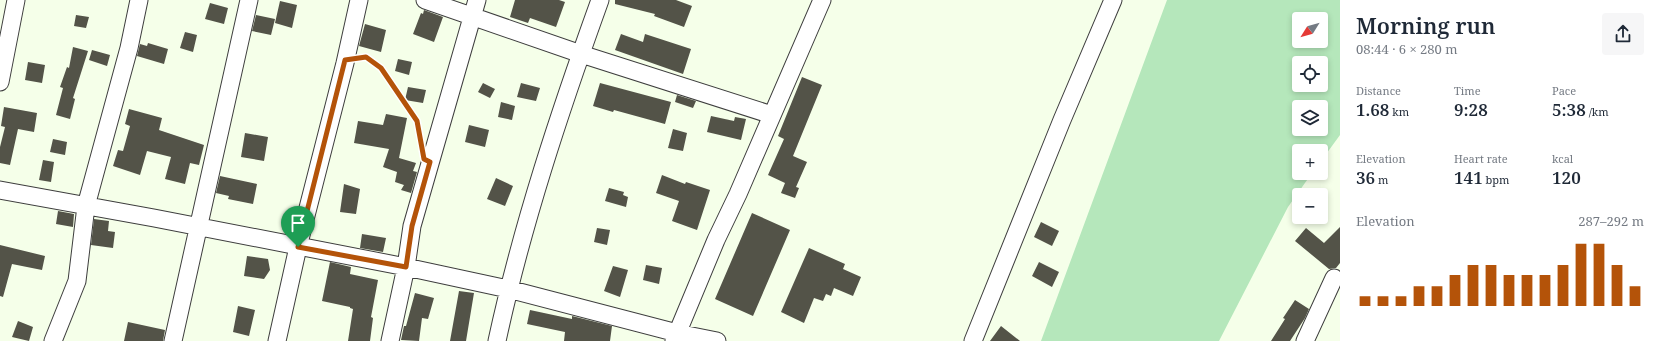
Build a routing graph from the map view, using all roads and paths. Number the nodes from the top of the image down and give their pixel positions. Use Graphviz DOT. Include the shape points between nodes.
graph roads {
  1 [pos="16,0"];
  2 [pos="139,0"];
  3 [pos="248,0"];
  4 [pos="359,0"];
  5 [pos="424,0"];
  6 [pos="600,0"];
  7 [pos="822,0"];
  8 [pos="1113,0"];
  9 [pos="474,8"];
  10 [pos="580,54"];
  11 [pos="345,60"];
  12 [pos="0,82"];
  13 [pos="772,115"];
  14 [pos="421,142"];
  15 [pos="0,190"];
  16 [pos="86,206"];
  17 [pos="197,227"];
  18 [pos="298,247"];
  19 [pos="406,267"];
  20 [pos="1334,278"];
  21 [pos="508,289"];
  22 [pos="675,337"];
  23 [pos="52,341"];
  24 [pos="173,341"];
  25 [pos="277,341"];
  26 [pos="390,341"];
  27 [pos="498,341"];
  28 [pos="717,341"];
  29 [pos="973,341"];
  30 [pos="1305,341"];
  1 -- 12 [label="street"];
  2 -- 16 [label="street" via="129,48"];
  3 -- 17 [label="street"];
  4 -- 11 [label="street"];
  5 -- 9 [label="street"];
  6 -- 10 [label="street"];
  7 -- 13 [label="street"];
  8 -- 29 [label="street"];
  9 -- 10 [label="street"];
  9 -- 19 [label="street" via="420,194"];
  10 -- 13 [label="street"];
  10 -- 21 [label="street"];
  11 -- 14 [label="path" via="366,57 381,68 417,121"];
  11 -- 18 [label="street"];
  13 -- 22 [label="street"];
  15 -- 16 [label="street"];
  16 -- 17 [label="street"];
  16 -- 23 [label="street" via="78,281"];
  17 -- 18 [label="street"];
  17 -- 24 [label="street"];
  18 -- 19 [label="street"];
  18 -- 25 [label="street"];
  19 -- 21 [label="street"];
  19 -- 26 [label="street"];
  20 -- 30 [label="street"];
  21 -- 22 [label="street"];
  21 -- 27 [label="street"];
  22 -- 28 [label="street"];
}
